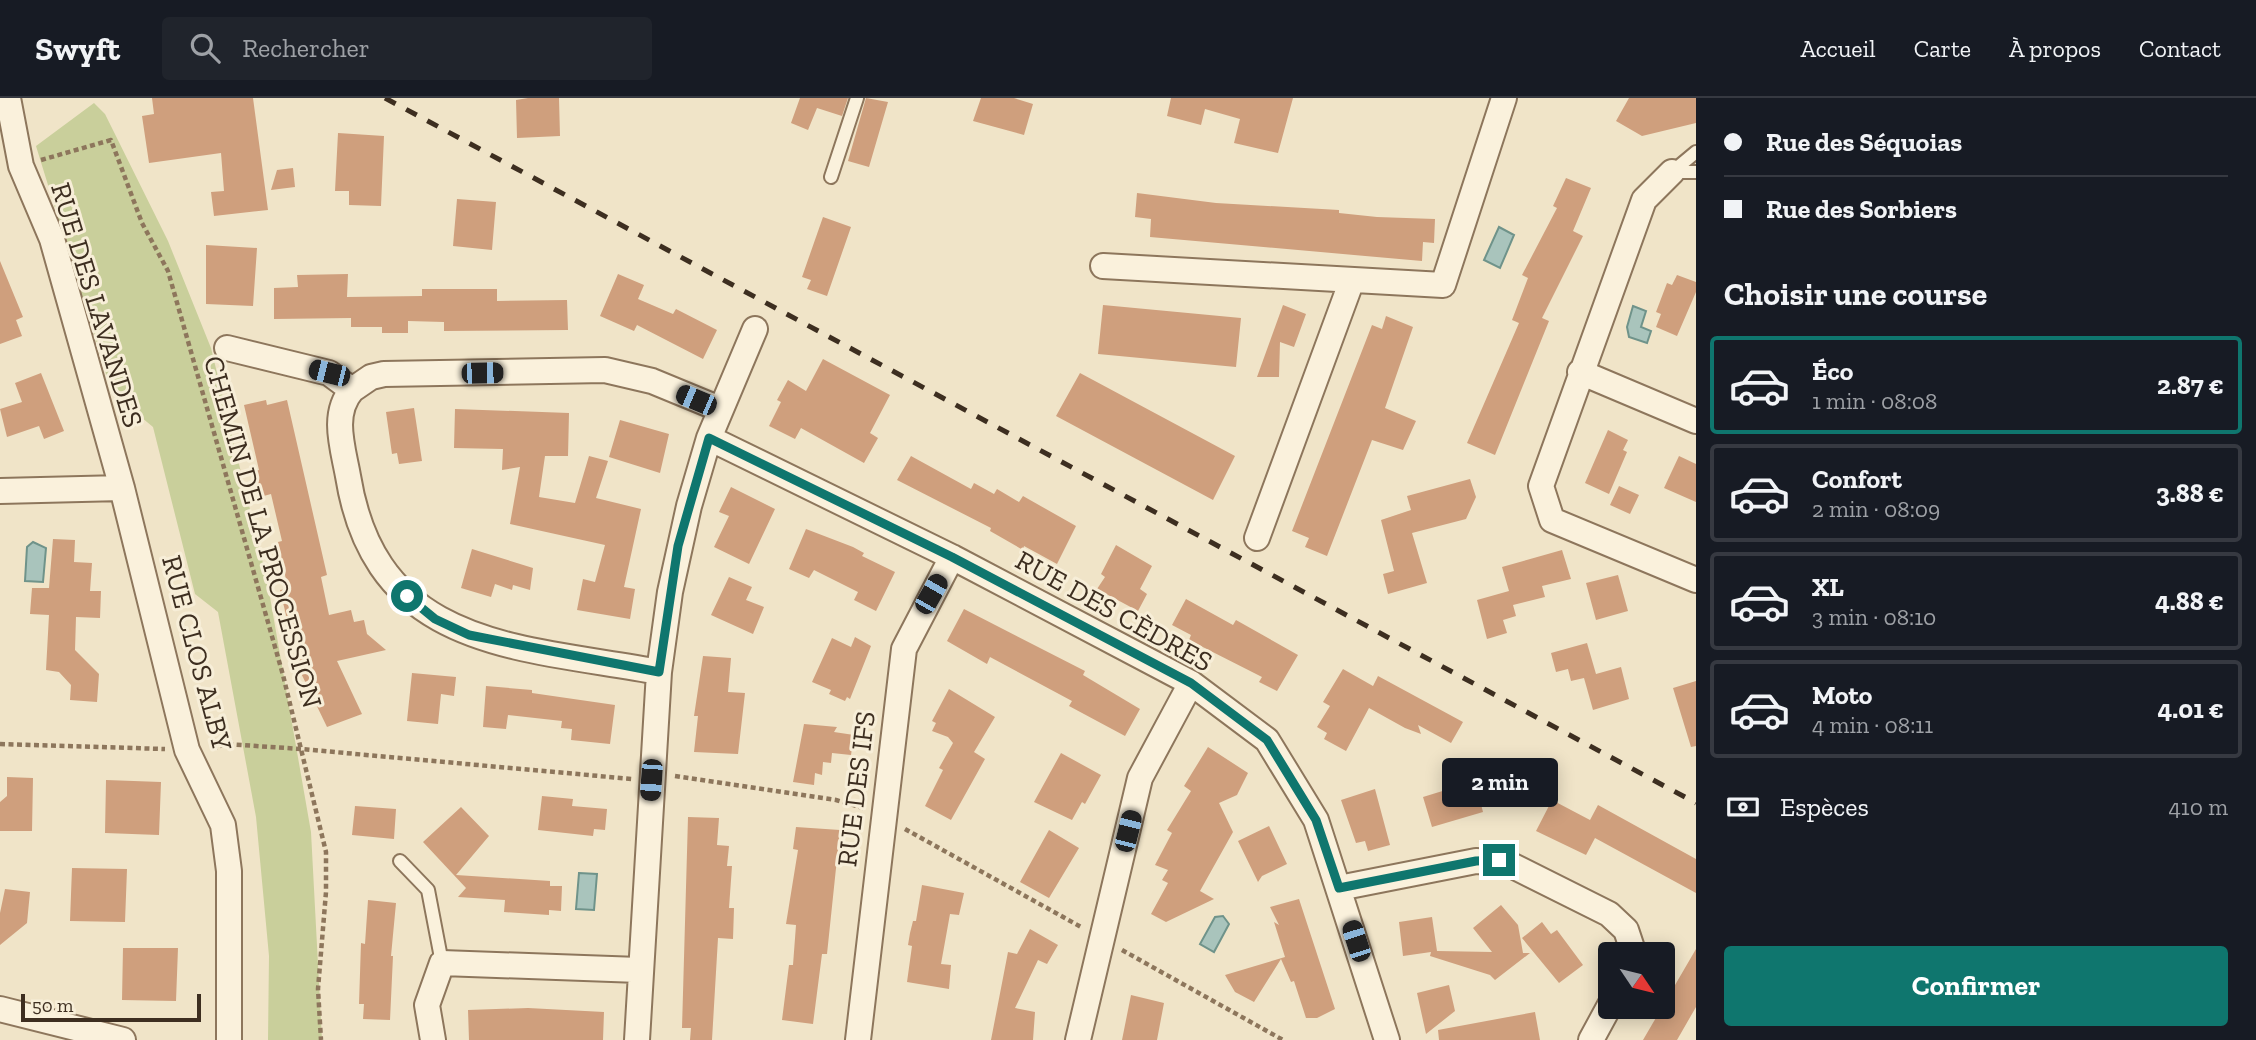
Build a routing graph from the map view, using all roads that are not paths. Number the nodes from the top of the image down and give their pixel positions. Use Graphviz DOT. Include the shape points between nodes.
graph roads {
  1 [pos="8,98"];
  2 [pos="857,98"];
  3 [pos="1504,98"];
  4 [pos="1696,152"];
  5 [pos="1690,173"];
  6 [pos="831,177"];
  7 [pos="1102,266"];
  8 [pos="1352,280"];
  9 [pos="755,329"];
  10 [pos="228,348"];
  11 [pos="1580,372"];
  12 [pos="352,390"];
  13 [pos="720,409"];
  14 [pos="1696,421"];
  15 [pos="709,438"];
  16 [pos="122,488"];
  17 [pos="0,491"];
  18 [pos="1257,538"];
  19 [pos="952,557"];
  20 [pos="1696,580"];
  21 [pos="659,672"];
  22 [pos="1191,683"];
  23 [pos="400,861"];
  24 [pos="1339,888"];
  25 [pos="1630,942"];
  26 [pos="442,963"];
  27 [pos="639,970"];
  28 [pos="0,1009"];
  29 [pos="1602,1019"];
  30 [pos="122,1040"];
  31 [pos="229,1040"];
  32 [pos="433,1040"];
  33 [pos="637,1040"];
  34 [pos="858,1040"];
  35 [pos="1078,1040"];
  36 [pos="1387,1040"];
  37 [pos="1591,1040"];
  1 -- 16 [label="street, RUE DES LAVANDES" via="21,166 52,239"];
  2 -- 6 [label="lane"];
  3 -- 8 [label="street" via="1443,285"];
  4 -- 5 [label="lane"];
  5 -- 11 [label="street" via="1644,200"];
  7 -- 8 [label="street"];
  8 -- 18 [label="street"];
  9 -- 13 [label="street"];
  10 -- 12 [label="street" via="329,373"];
  11 -- 14 [label="street"];
  11 -- 20 [label="street" via="1541,486 1552,520"];
  12 -- 13 [label="street" via="384,374 605,370 652,381"];
  12 -- 21 [label="street" via="340,410 352,505 367,544 407,596 435,619 469,635"];
  13 -- 15 [label="street"];
  15 -- 19 [label="street, RUE DES CÈDRES"];
  15 -- 21 [label="street" via="678,546"];
  16 -- 17 [label="street"];
  16 -- 31 [label="street, RUE CLOS ALBY" via="187,750 219,813 226,840"];
  19 -- 22 [label="street, RUE DES CÈDRES"];
  19 -- 34 [label="street, RUE DES IFS" via="904,649"];
  21 -- 27 [label="street"];
  22 -- 24 [label="street, RUE DES CÈDRES" via="1267,740 1316,820"];
  22 -- 35 [label="street" via="1140,778"];
  23 -- 26 [label="lane" via="428,890"];
  24 -- 25 [label="street" via="1499,860 1609,914 1626,930"];
  24 -- 36 [label="street, RUE DES CÈDRES"];
  26 -- 27 [label="street"];
  26 -- 32 [label="street" via="427,1005"];
  27 -- 33 [label="street"];
  28 -- 30 [label="street"];
  29 -- 37 [label="street"];
}
